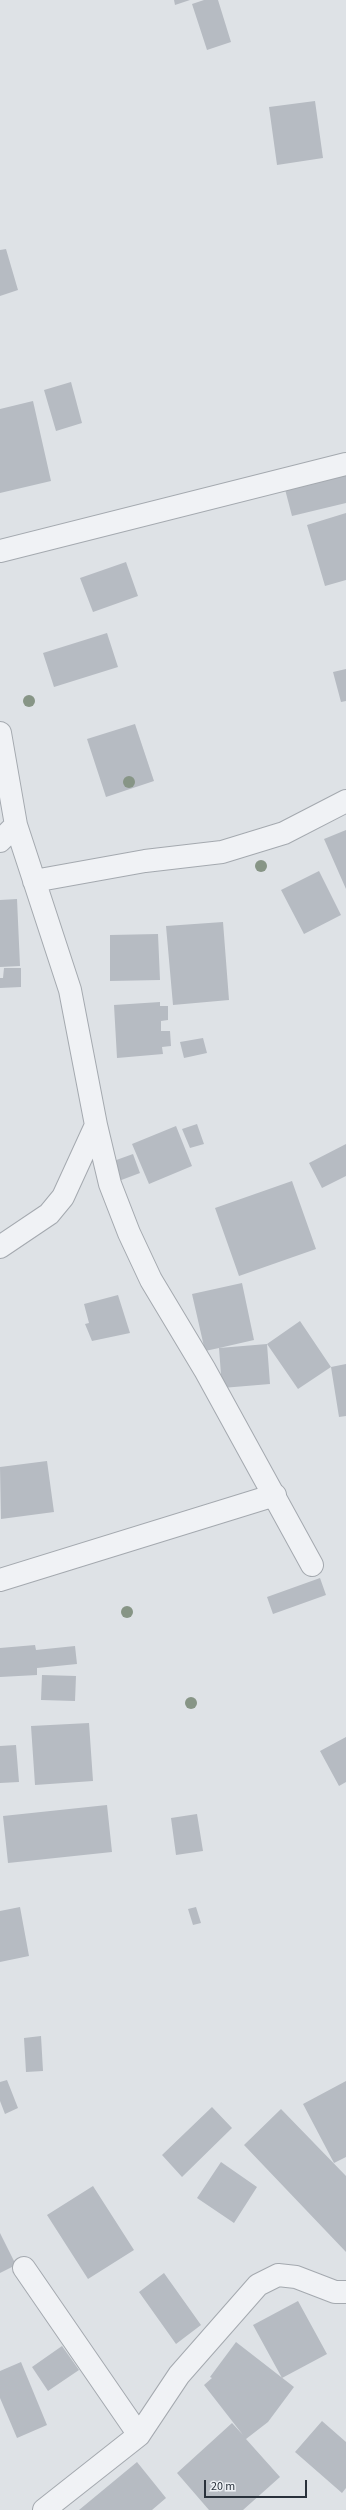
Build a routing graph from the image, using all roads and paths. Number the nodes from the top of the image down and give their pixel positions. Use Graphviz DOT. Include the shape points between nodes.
graph roads {
  1 [pos="346,464"];
  2 [pos="0,551"];
  3 [pos="0,733"];
  4 [pos="346,801"];
  5 [pos="16,825"];
  6 [pos="0,841"];
  7 [pos="34,881"];
  8 [pos="96,1125"];
  9 [pos="0,1247"];
  10 [pos="275,1495"];
  11 [pos="312,1565"];
  12 [pos="0,1580"];
  13 [pos="24,2268"];
  14 [pos="346,2292"];
  15 [pos="139,2435"];
  16 [pos="44,2510"];
  1 -- 2 [label="street"];
  3 -- 5 [label="street"];
  4 -- 7 [label="street" via="284,833 222,852 145,861"];
  5 -- 6 [label="street"];
  5 -- 7 [label="street"];
  7 -- 8 [label="street" via="70,990"];
  8 -- 9 [label="street" via="63,1197 49,1214"];
  8 -- 10 [label="street" via="110,1184 151,1280"];
  10 -- 11 [label="street"];
  10 -- 12 [label="street"];
  13 -- 15 [label="street"];
  14 -- 15 [label="street" via="335,2292 296,2277 278,2275 258,2285 179,2375"];
  15 -- 16 [label="street"];
}
